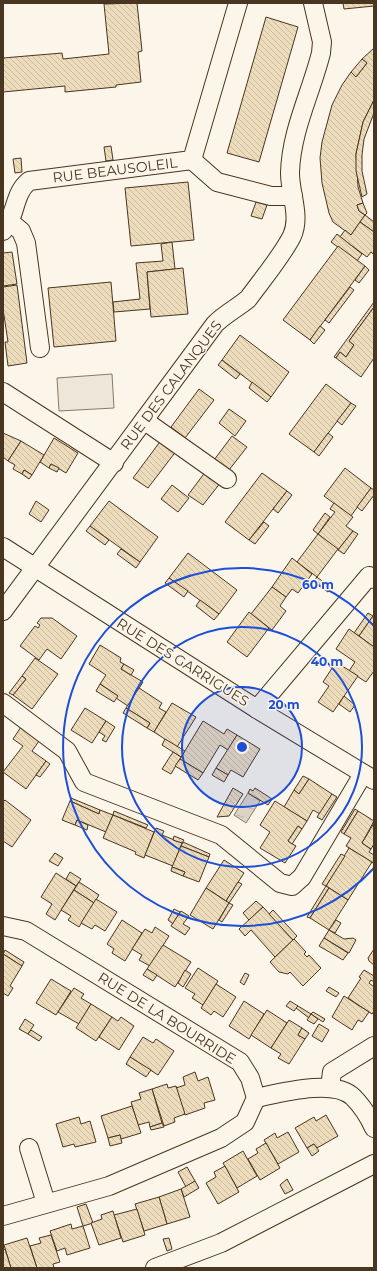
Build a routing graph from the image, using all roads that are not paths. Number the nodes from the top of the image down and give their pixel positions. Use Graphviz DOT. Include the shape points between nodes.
graph roads {
  1 [pos="238,3"];
  2 [pos="313,3"];
  3 [pos="192,160"];
  4 [pos="293,196"];
  5 [pos="7,227"];
  6 [pos="40,348"];
  7 [pos="3,392"];
  8 [pos="145,421"];
  9 [pos="114,463"];
  10 [pos="226,479"];
  11 [pos="3,547"];
  12 [pos="34,567"];
  13 [pos="374,579"];
  14 [pos="3,611"];
  15 [pos="3,703"];
  16 [pos="257,709"];
  17 [pos="369,777"];
  18 [pos="3,926"];
  19 [pos="374,1046"];
  20 [pos="330,1087"];
  21 [pos="256,1098"];
  22 [pos="374,1128"];
  23 [pos="29,1148"];
  24 [pos="374,1164"];
  25 [pos="46,1203"];
  26 [pos="3,1216"];
  27 [pos="155,1268"];
  1 -- 3 [label="street, RUE BEAUSOLEIL"];
  2 -- 4 [label="street, RUE DES CALANQUES" via="322,42 321,53 292,151 290,175"];
  3 -- 4 [label="street" via="217,182 272,196"];
  3 -- 5 [label="street, RUE BEAUSOLEIL" via="29,181 22,187"];
  4 -- 8 [label="street, RUE DES CALANQUES" via="296,217 292,236 248,299 215,324"];
  5 -- 6 [label="street" via="21,231 26,243"];
  7 -- 9 [label="street, RUE DES CALANQUES"];
  8 -- 9 [label="street, RUE DES CALANQUES"];
  8 -- 10 [label="street"];
  9 -- 12 [label="street, RUE DES CALANQUES"];
  11 -- 12 [label="street, RUE DES GARRIGUES"];
  12 -- 14 [label="street, RUE DES CALANQUES"];
  12 -- 16 [label="street, RUE DES GARRIGUES"];
  13 -- 16 [label="street" via="370,576"];
  15 -- 17 [label="street" via="67,751 84,782 222,835 280,883 292,886 302,878"];
  16 -- 17 [label="street, RUE DES GARRIGUES"];
  18 -- 21 [label="street, RUE DE LA BOURRIDE" via="26,931 240,1062 250,1078"];
  19 -- 20 [label="street" via="332,1072"];
  20 -- 21 [label="street" via="300,1089"];
  20 -- 22 [label="street" via="352,1096"];
  21 -- 25 [label="street" via="245,1122 222,1138 109,1186"];
  23 -- 25 [label="street"];
  24 -- 27 [label="street" via="221,1243"];
  25 -- 26 [label="street"];
}
